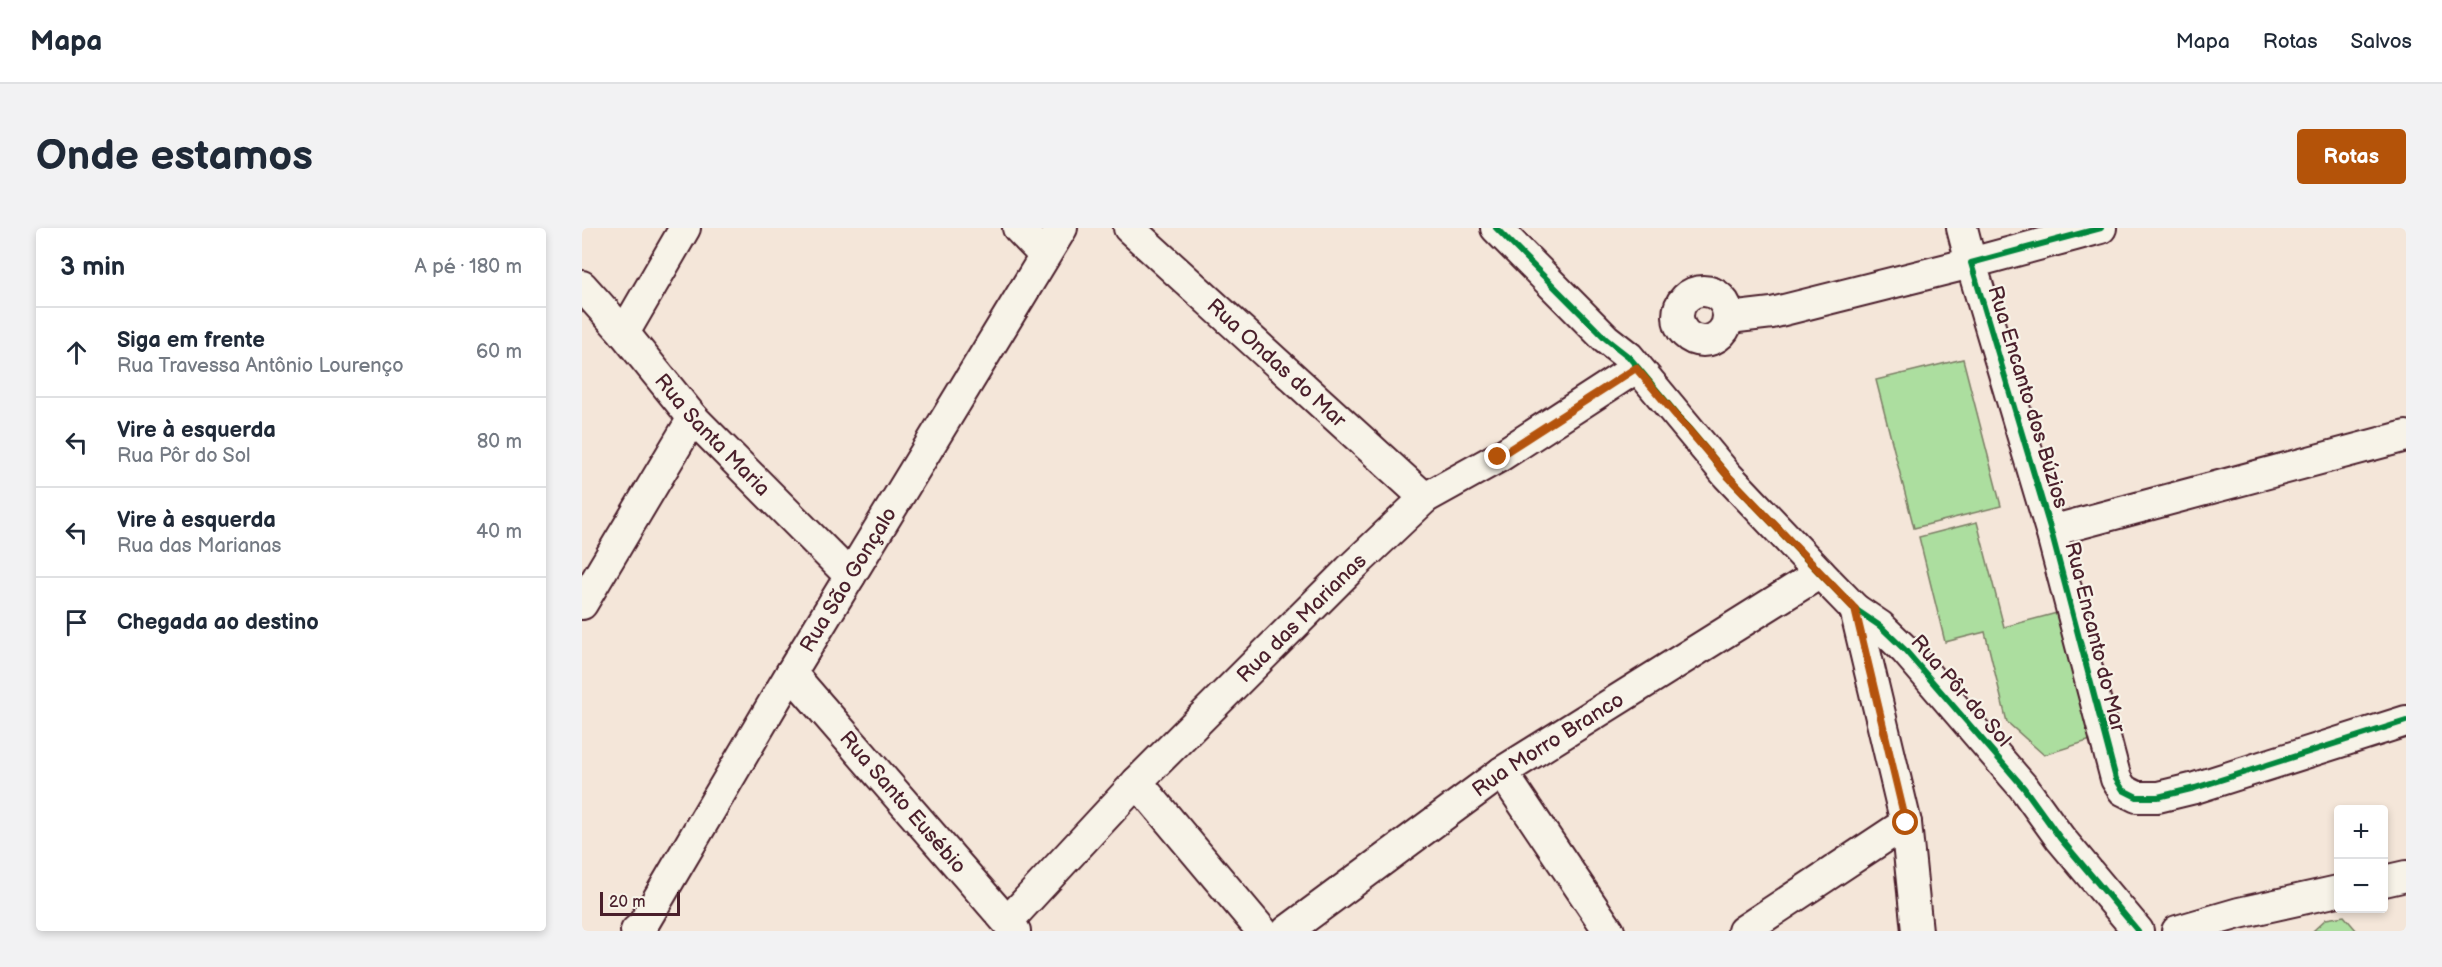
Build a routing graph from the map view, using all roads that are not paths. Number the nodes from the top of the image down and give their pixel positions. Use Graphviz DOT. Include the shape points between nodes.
graph roads {
  1 [pos="685,228"];
  2 [pos="1018,228"];
  3 [pos="1062,228"];
  4 [pos="1129,228"];
  5 [pos="1496,228"];
  6 [pos="1962,228"];
  7 [pos="2101,228"];
  8 [pos="1044,255"];
  9 [pos="1971,263"];
  10 [pos="582,286"];
  11 [pos="1729,318"];
  12 [pos="624,333"];
  13 [pos="1636,368"];
  14 [pos="693,418"];
  15 [pos="2406,436"];
  16 [pos="1425,498"];
  17 [pos="2051,531"];
  18 [pos="1820,573"];
  19 [pos="850,576"];
  20 [pos="582,604"];
  21 [pos="1855,609"];
  22 [pos="790,673"];
  23 [pos="2406,721"];
  24 [pos="1502,772"];
  25 [pos="1137,782"];
  26 [pos="1906,823"];
  27 [pos="2406,876"];
  28 [pos="2388,880"];
  29 [pos="2334,892"];
  30 [pos="2236,922"];
  31 [pos="1012,926"];
  32 [pos="641,929"];
  33 [pos="1262,931"];
  34 [pos="1287,931"];
  35 [pos="1609,931"];
  36 [pos="1743,931"];
  37 [pos="1917,931"];
  38 [pos="2138,931"];
  39 [pos="2177,931"];
  1 -- 12 [label="street"];
  2 -- 8 [label="street"];
  3 -- 8 [label="street, Rua São Gonçalo"];
  4 -- 16 [label="street, Rua Ondas do Mar"];
  5 -- 13 [label="street, Rua Pôr do Sol"];
  6 -- 9 [label="street"];
  7 -- 9 [label="street, Rua Encanto dos Búzios"];
  8 -- 19 [label="street, Rua São Gonçalo"];
  9 -- 11 [label="street, Rua Encanto dos Búzios" via="1772,313"];
  9 -- 17 [label="street, Rua Encanto dos Búzios"];
  10 -- 12 [label="street, Rua Santa Maria"];
  12 -- 14 [label="street, Rua Santa Maria"];
  13 -- 16 [label="street, Rua das Marianas" via="1498,457"];
  13 -- 18 [label="street, Rua Pôr do Sol" via="1727,475"];
  14 -- 19 [label="street, Rua Santa Maria"];
  14 -- 20 [label="street"];
  15 -- 17 [label="street, Rua Encanto do Mar"];
  16 -- 25 [label="street, Rua das Marianas"];
  17 -- 23 [label="street, Rua Encanto do Mar" via="2108,752 2123,790 2137,797 2195,788"];
  18 -- 21 [label="street, Rua Pôr do Sol"];
  18 -- 24 [label="street, Rua Morro Branco"];
  19 -- 22 [label="street, Rua São Gonçalo"];
  21 -- 26 [label="street"];
  21 -- 38 [label="street, Rua Pôr do Sol" via="1880,626 1948,699"];
  22 -- 31 [label="street, Rua Santo Eusébio"];
  22 -- 32 [label="street, Rua São Gonçalo"];
  24 -- 34 [label="street, Rua Morro Branco"];
  24 -- 35 [label="street"];
  25 -- 31 [label="street, Rua das Marianas"];
  25 -- 33 [label="street"];
  26 -- 36 [label="street"];
  26 -- 37 [label="street"];
  27 -- 28 [label="street"];
  29 -- 30 [label="street"];
  30 -- 39 [label="street"];
}
